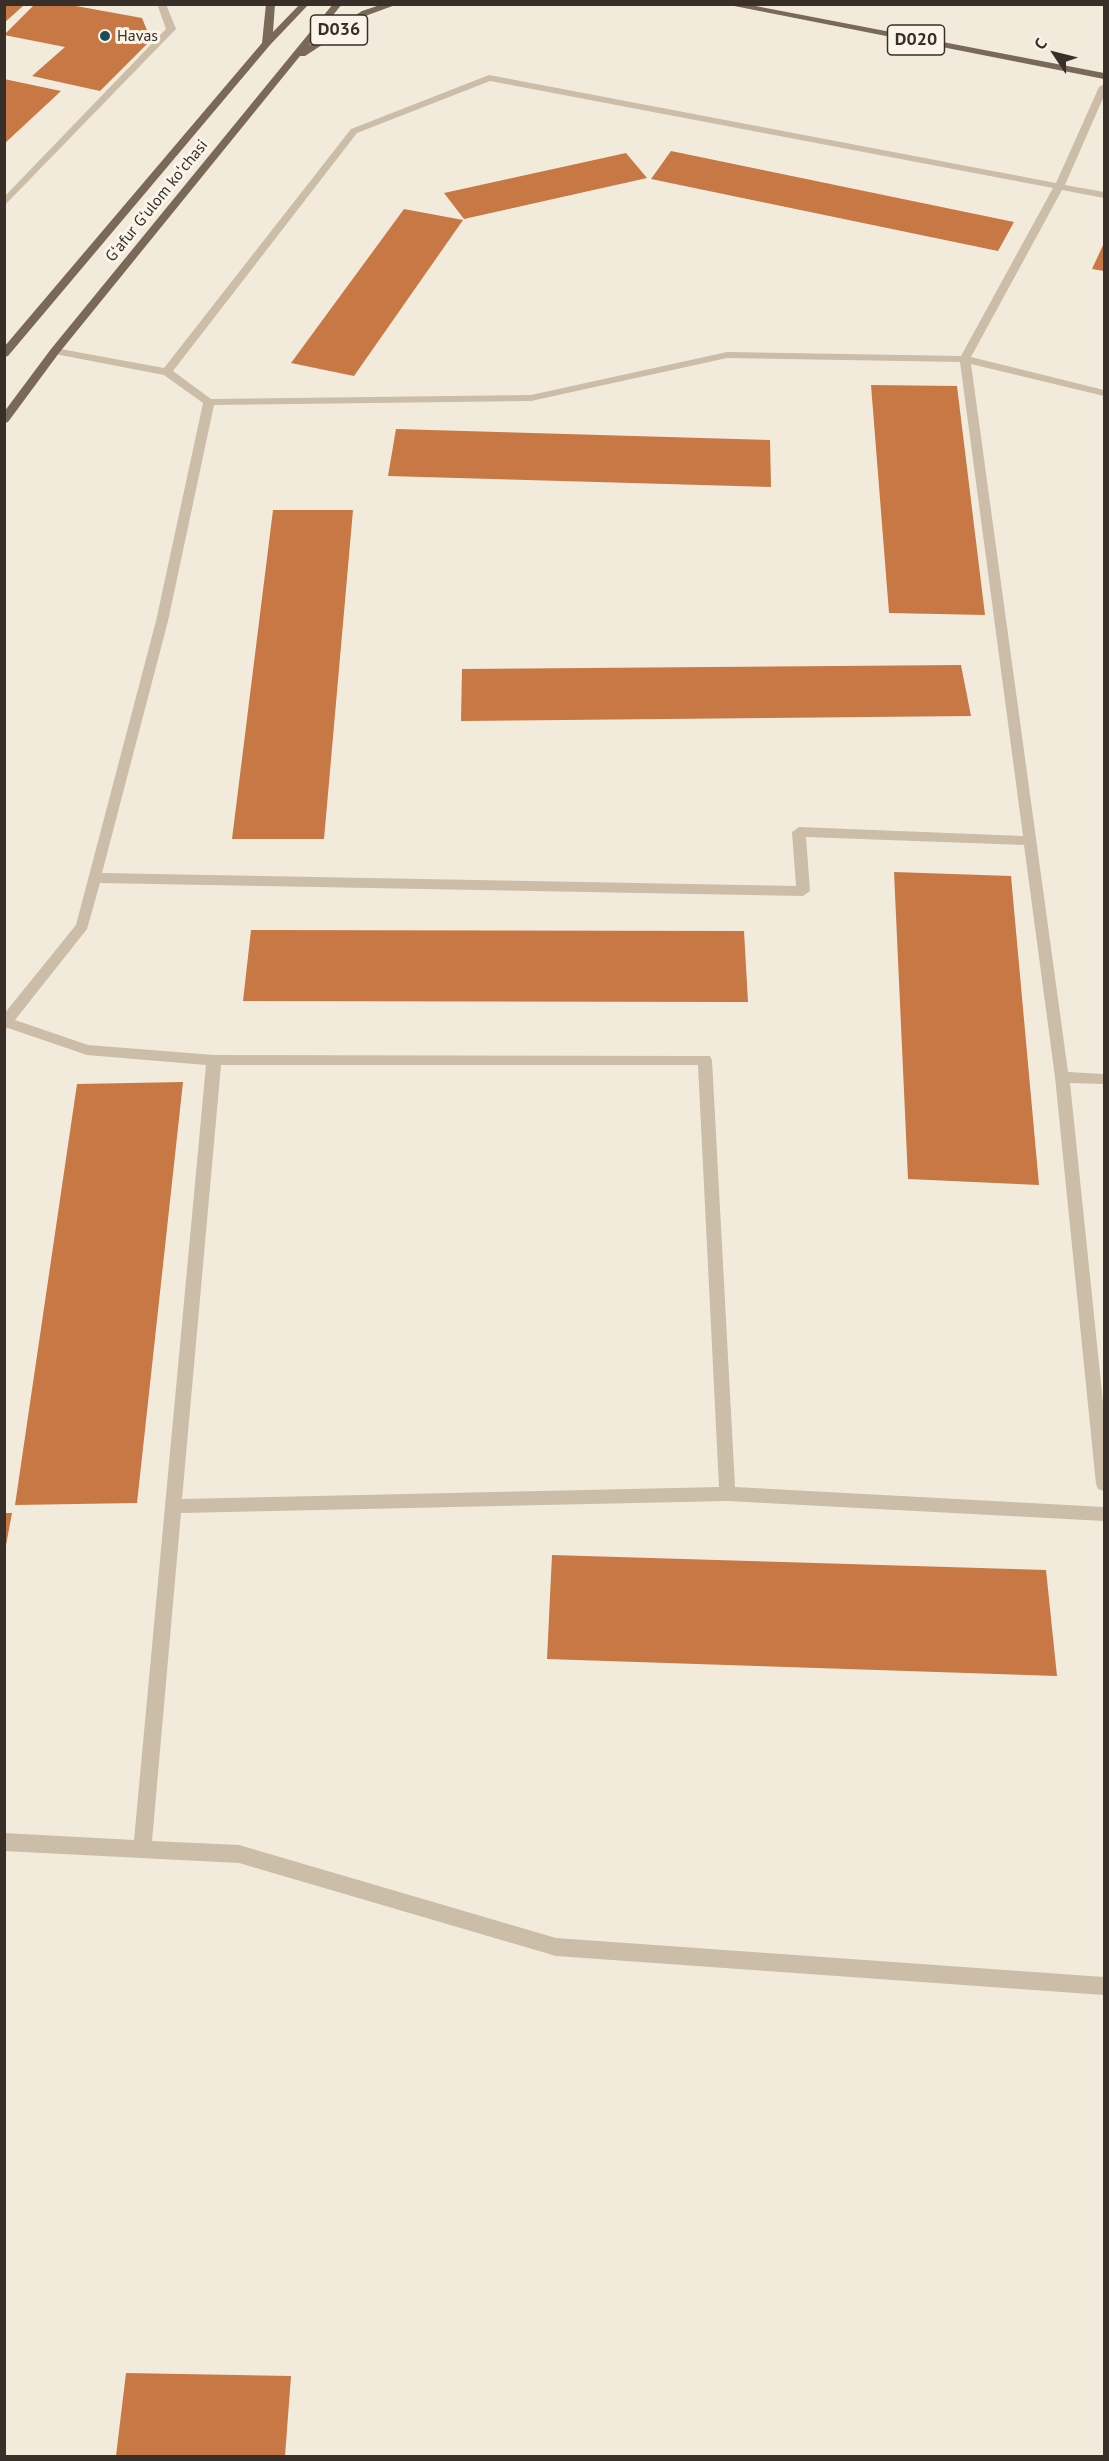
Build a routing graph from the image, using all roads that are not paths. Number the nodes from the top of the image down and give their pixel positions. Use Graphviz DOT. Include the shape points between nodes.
graph roads {
  1 [pos="161,4"];
  2 [pos="272,4"];
  3 [pos="305,4"];
  4 [pos="338,4"];
  5 [pos="394,4"];
  6 [pos="728,4"];
  7 [pos="267,43"];
  8 [pos="287,64"];
  9 [pos="1104,76"];
  10 [pos="1104,87"];
  11 [pos="1059,186"];
  12 [pos="1104,195"];
  13 [pos="4,203"];
  14 [pos="55,351"];
  15 [pos="4,354"];
  16 [pos="965,359"];
  17 [pos="167,372"];
  18 [pos="1104,393"];
  19 [pos="209,402"];
  20 [pos="4,420"];
  21 [pos="1030,841"];
  22 [pos="95,878"];
  23 [pos="5,1023"];
  24 [pos="214,1060"];
  25 [pos="1062,1077"];
  26 [pos="1104,1079"];
  27 [pos="1104,1485"];
  28 [pos="728,1494"];
  29 [pos="174,1506"];
  30 [pos="1104,1514"];
  31 [pos="4,1842"];
  32 [pos="142,1849"];
  33 [pos="1104,1986"];
  1 -- 13 [label="lane" via="171,29"];
  2 -- 7 [label="main road"];
  3 -- 7 [label="main road, Gʻafur Gʻulom koʻchasi / D036"];
  4 -- 8 [label="main road, Gʻafur Gʻulom koʻchasi / D036"];
  5 -- 8 [label="main road, D036" via="364,14"];
  6 -- 9 [label="main road, D020"];
  7 -- 15 [label="main road, Gʻafur Gʻulom koʻchasi / D036"];
  8 -- 14 [label="main road, Gʻafur Gʻulom koʻchasi / D036"];
  10 -- 11 [label="lane"];
  11 -- 12 [label="lane"];
  11 -- 16 [label="lane"];
  11 -- 17 [label="lane" via="489,78 354,131"];
  14 -- 17 [label="lane"];
  14 -- 20 [label="main road, Gʻafur Gʻulom koʻchasi / D036"];
  16 -- 18 [label="lane"];
  16 -- 19 [label="lane" via="727,355 531,398"];
  16 -- 21 [label="lane"];
  17 -- 19 [label="lane"];
  19 -- 22 [label="lane" via="162,621"];
  21 -- 22 [label="lane" via="799,832 803,891"];
  21 -- 25 [label="lane"];
  22 -- 23 [label="lane" via="82,926"];
  23 -- 24 [label="lane" via="87,1050"];
  24 -- 28 [label="lane" via="705,1060"];
  24 -- 29 [label="lane"];
  25 -- 26 [label="lane"];
  25 -- 27 [label="lane"];
  28 -- 29 [label="lane"];
  28 -- 30 [label="lane"];
  29 -- 32 [label="lane"];
  31 -- 32 [label="lane"];
  32 -- 33 [label="lane" via="239,1854 556,1947"];
}
